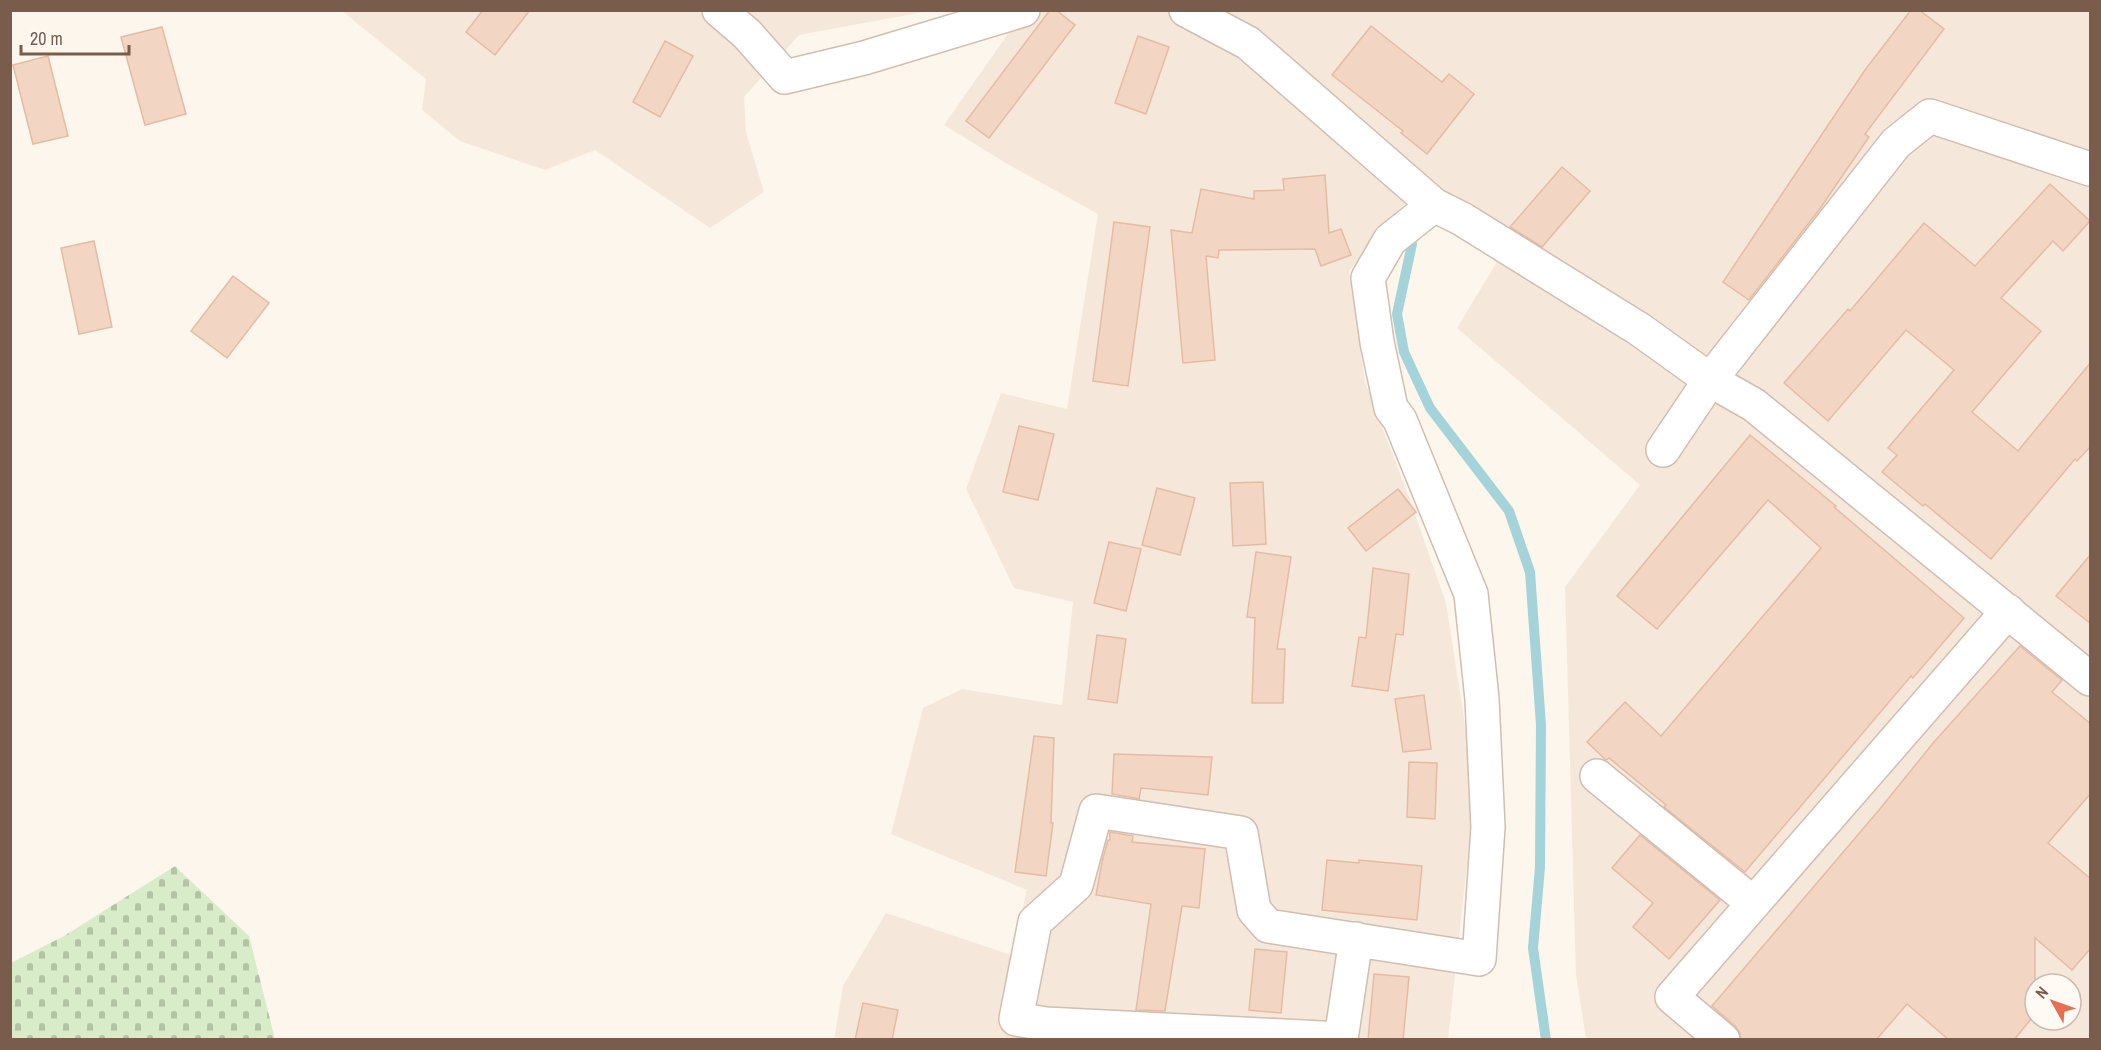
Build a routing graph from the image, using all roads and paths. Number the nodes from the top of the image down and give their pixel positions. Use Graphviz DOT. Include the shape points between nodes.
graph roads {
  1 [pos="719,10"];
  2 [pos="1023,10"];
  3 [pos="1186,10"];
  4 [pos="2091,170"];
  5 [pos="1434,205"];
  6 [pos="1710,380"];
  7 [pos="1663,450"];
  8 [pos="2008,611"];
  9 [pos="2091,679"];
  10 [pos="1597,776"];
  11 [pos="1753,903"];
  12 [pos="1356,939"];
  13 [pos="1723,1040"];
  1 -- 2 [label="street" via="747,34 785,77 864,58"];
  3 -- 5 [label="street" via="1248,43"];
  4 -- 6 [label="street" via="1930,117 1896,144"];
  5 -- 6 [label="street" via="1639,329"];
  5 -- 12 [label="street" via="1390,240 1368,278 1391,408 1400,420 1472,594 1488,827 1479,959"];
  6 -- 7 [label="street"];
  6 -- 8 [label="street" via="1754,405"];
  8 -- 9 [label="street"];
  8 -- 11 [label="street"];
  10 -- 11 [label="street"];
  11 -- 13 [label="street" via="1672,997"];
  12 -- 12 [label="street" via="1268,926 1254,910 1241,833 1096,811 1076,885 1035,922 1016,1019 1046,1024 1341,1039"];
}
